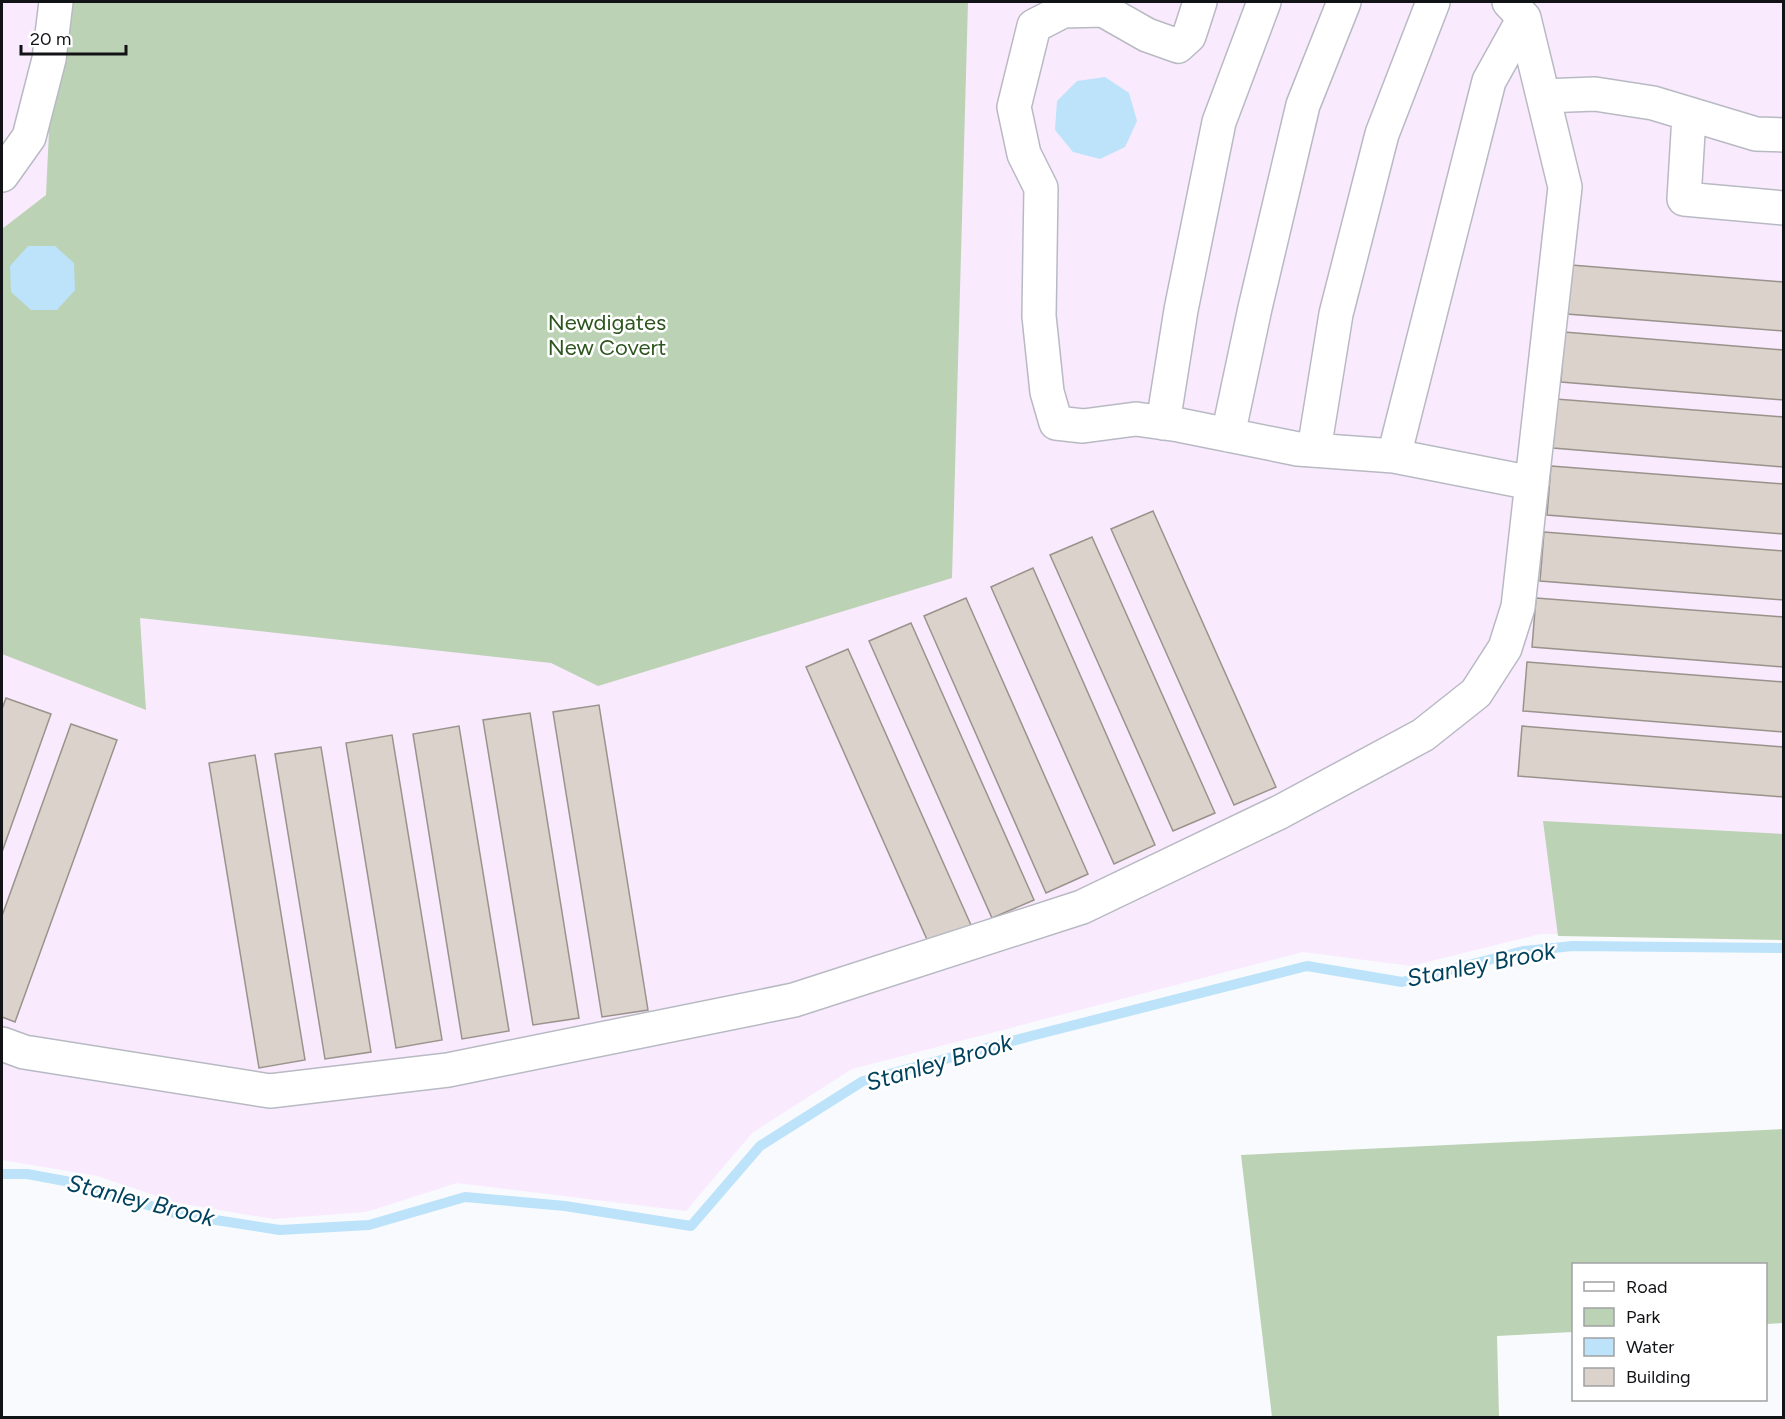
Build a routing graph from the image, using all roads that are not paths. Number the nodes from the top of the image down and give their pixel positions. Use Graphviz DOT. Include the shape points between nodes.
graph roads {
  1 [pos="56,2"];
  2 [pos="1200,2"];
  3 [pos="1264,2"];
  4 [pos="1344,2"];
  5 [pos="1433,2"];
  6 [pos="1516,10"];
  7 [pos="1543,96"];
  8 [pos="1689,116"];
  9 [pos="1784,135"];
  10 [pos="7,155"];
  11 [pos="1784,208"];
  12 [pos="1163,423"];
  13 [pos="1228,435"];
  14 [pos="1314,450"];
  15 [pos="1394,456"];
  16 [pos="1532,483"];
  17 [pos="2,1044"];
  1 -- 10 [label="lane" via="49,59 29,137"];
  2 -- 12 [label="lane" via="1189,36 1178,46 1147,35 1103,10 1063,11 1034,26 1014,107 1024,154 1041,188 1040,316 1047,392 1056,423 1083,426 1136,419"];
  3 -- 12 [label="lane" via="1219,122"];
  4 -- 13 [label="lane" via="1303,105"];
  5 -- 14 [label="lane" via="1382,134 1336,314"];
  6 -- 7 [label="lane"];
  6 -- 15 [label="lane" via="1489,81"];
  7 -- 8 [label="lane" via="1595,94 1653,104"];
  7 -- 16 [label="lane" via="1565,187"];
  8 -- 9 [label="lane" via="1756,134"];
  8 -- 11 [label="lane" via="1684,199"];
  12 -- 13 [label="lane"];
  13 -- 14 [label="lane"];
  14 -- 15 [label="lane"];
  15 -- 16 [label="lane"];
  16 -- 17 [label="lane" via="1518,607 1505,648 1476,693 1403,746 1280,812 1082,907 794,1000 448,1070 270,1091 24,1052"];
}
